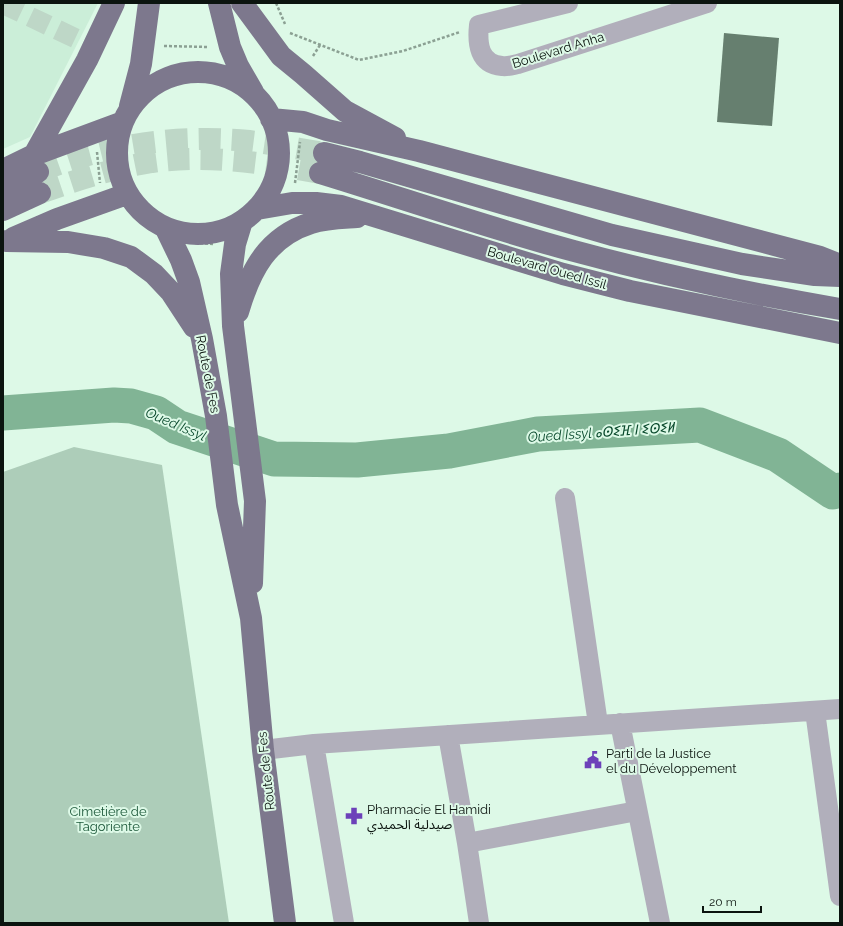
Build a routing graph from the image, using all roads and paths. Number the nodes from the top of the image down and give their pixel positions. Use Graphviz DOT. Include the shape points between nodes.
graph roads {
  1 [pos="114,3"];
  2 [pos="149,3"];
  3 [pos="219,3"];
  4 [pos="242,3"];
  5 [pos="276,3"];
  6 [pos="568,3"];
  7 [pos="707,3"];
  8 [pos="285,25"];
  9 [pos="479,25"];
  10 [pos="288,32"];
  11 [pos="144,46"];
  12 [pos="230,47"];
  13 [pos="254,95"];
  14 [pos="126,116"];
  15 [pos="271,119"];
  16 [pos="303,122"];
  17 [pos="96,132"];
  18 [pos="419,150"];
  19 [pos="3,170"];
  20 [pos="37,173"];
  21 [pos="3,188"];
  22 [pos="127,194"];
  23 [pos="101,203"];
  24 [pos="292,203"];
  25 [pos="3,210"];
  26 [pos="249,215"];
  27 [pos="374,215"];
  28 [pos="170,236"];
  29 [pos="4,242"];
  30 [pos="235,244"];
  31 [pos="840,265"];
  32 [pos="840,276"];
  33 [pos="840,309"];
  34 [pos="233,326"];
  35 [pos="840,333"];
  36 [pos="202,339"];
  37 [pos="565,498"];
  38 [pos="251,618"];
  39 [pos="840,709"];
  40 [pos="815,711"];
  41 [pos="620,723"];
  42 [pos="598,724"];
  43 [pos="448,735"];
  44 [pos="314,744"];
  45 [pos="263,750"];
  46 [pos="637,811"];
  47 [pos="467,843"];
  48 [pos="840,896"];
  49 [pos="284,923"];
  50 [pos="344,923"];
  51 [pos="479,923"];
  52 [pos="660,923"];
  1 -- 20 [label="main road" via="68,96"];
  2 -- 11 [label="main road"];
  3 -- 12 [label="main road"];
  4 -- 18 [label="main road" via="281,56 345,111"];
  5 -- 8 [label="path"];
  6 -- 9 [label="street"];
  7 -- 9 [label="street, Boulevard Anha" via="518,64 503,66 486,60 479,47"];
  9 -- 10 [label="path" via="403,51 359,60"];
  11 -- 12 [label="path"];
  11 -- 14 [label="main road" via="138,81"];
  12 -- 13 [label="main road"];
  13 -- 14 [label="main road" via="227,78 191,72 173,76 153,85 139,97"];
  13 -- 15 [label="main road"];
  14 -- 17 [label="main road"];
  14 -- 22 [label="main road" via="117,142 117,156 120,178"];
  15 -- 16 [label="main road"];
  15 -- 26 [label="main road" via="277,141 278,164 265,198"];
  16 -- 18 [label="main road" via="327,130"];
  16 -- 24 [label="path"];
  17 -- 20 [label="main road"];
  17 -- 23 [label="path"];
  18 -- 31 [label="main road" via="820,257"];
  19 -- 20 [label="main road"];
  20 -- 21 [label="main road"];
  20 -- 25 [label="main road"];
  22 -- 23 [label="main road"];
  22 -- 28 [label="main road" via="145,216"];
  23 -- 29 [label="main road"];
  24 -- 26 [label="main road, Boulevard Oued Issil"];
  24 -- 27 [label="main road, Boulevard Oued Issil" via="341,206"];
  26 -- 28 [label="main road" via="226,230"];
  26 -- 30 [label="main road, Route de Fes"];
  27 -- 34 [label="main road" via="312,222 279,240 266,252 254,269"];
  27 -- 35 [label="main road, Boulevard Oued Issil" via="563,274 630,291"];
  28 -- 30 [label="path"];
  28 -- 36 [label="main road, Route de Fes" via="189,282"];
  29 -- 36 [label="main road" via="68,242 104,248 131,257 154,274 171,292"];
  30 -- 34 [label="main road, Route de Fes" via="231,274"];
  32 -- 33 [label="main road, Boulevard Oued Issil" via="815,275 742,264 612,235 360,162 322,163 581,253 750,293"];
  34 -- 38 [label="main road, Route de Fes" via="255,501"];
  36 -- 38 [label="main road, Route de Fes" via="216,416 227,505"];
  37 -- 42 [label="street"];
  38 -- 45 [label="main road, Route de Fes"];
  39 -- 40 [label="street"];
  40 -- 41 [label="street"];
  40 -- 48 [label="street"];
  41 -- 42 [label="street"];
  41 -- 46 [label="street"];
  42 -- 43 [label="street"];
  43 -- 44 [label="street"];
  43 -- 47 [label="street"];
  44 -- 45 [label="street"];
  44 -- 50 [label="street"];
  45 -- 49 [label="main road, Route de Fes"];
  46 -- 47 [label="street"];
  46 -- 52 [label="street"];
  47 -- 51 [label="street"];
}
